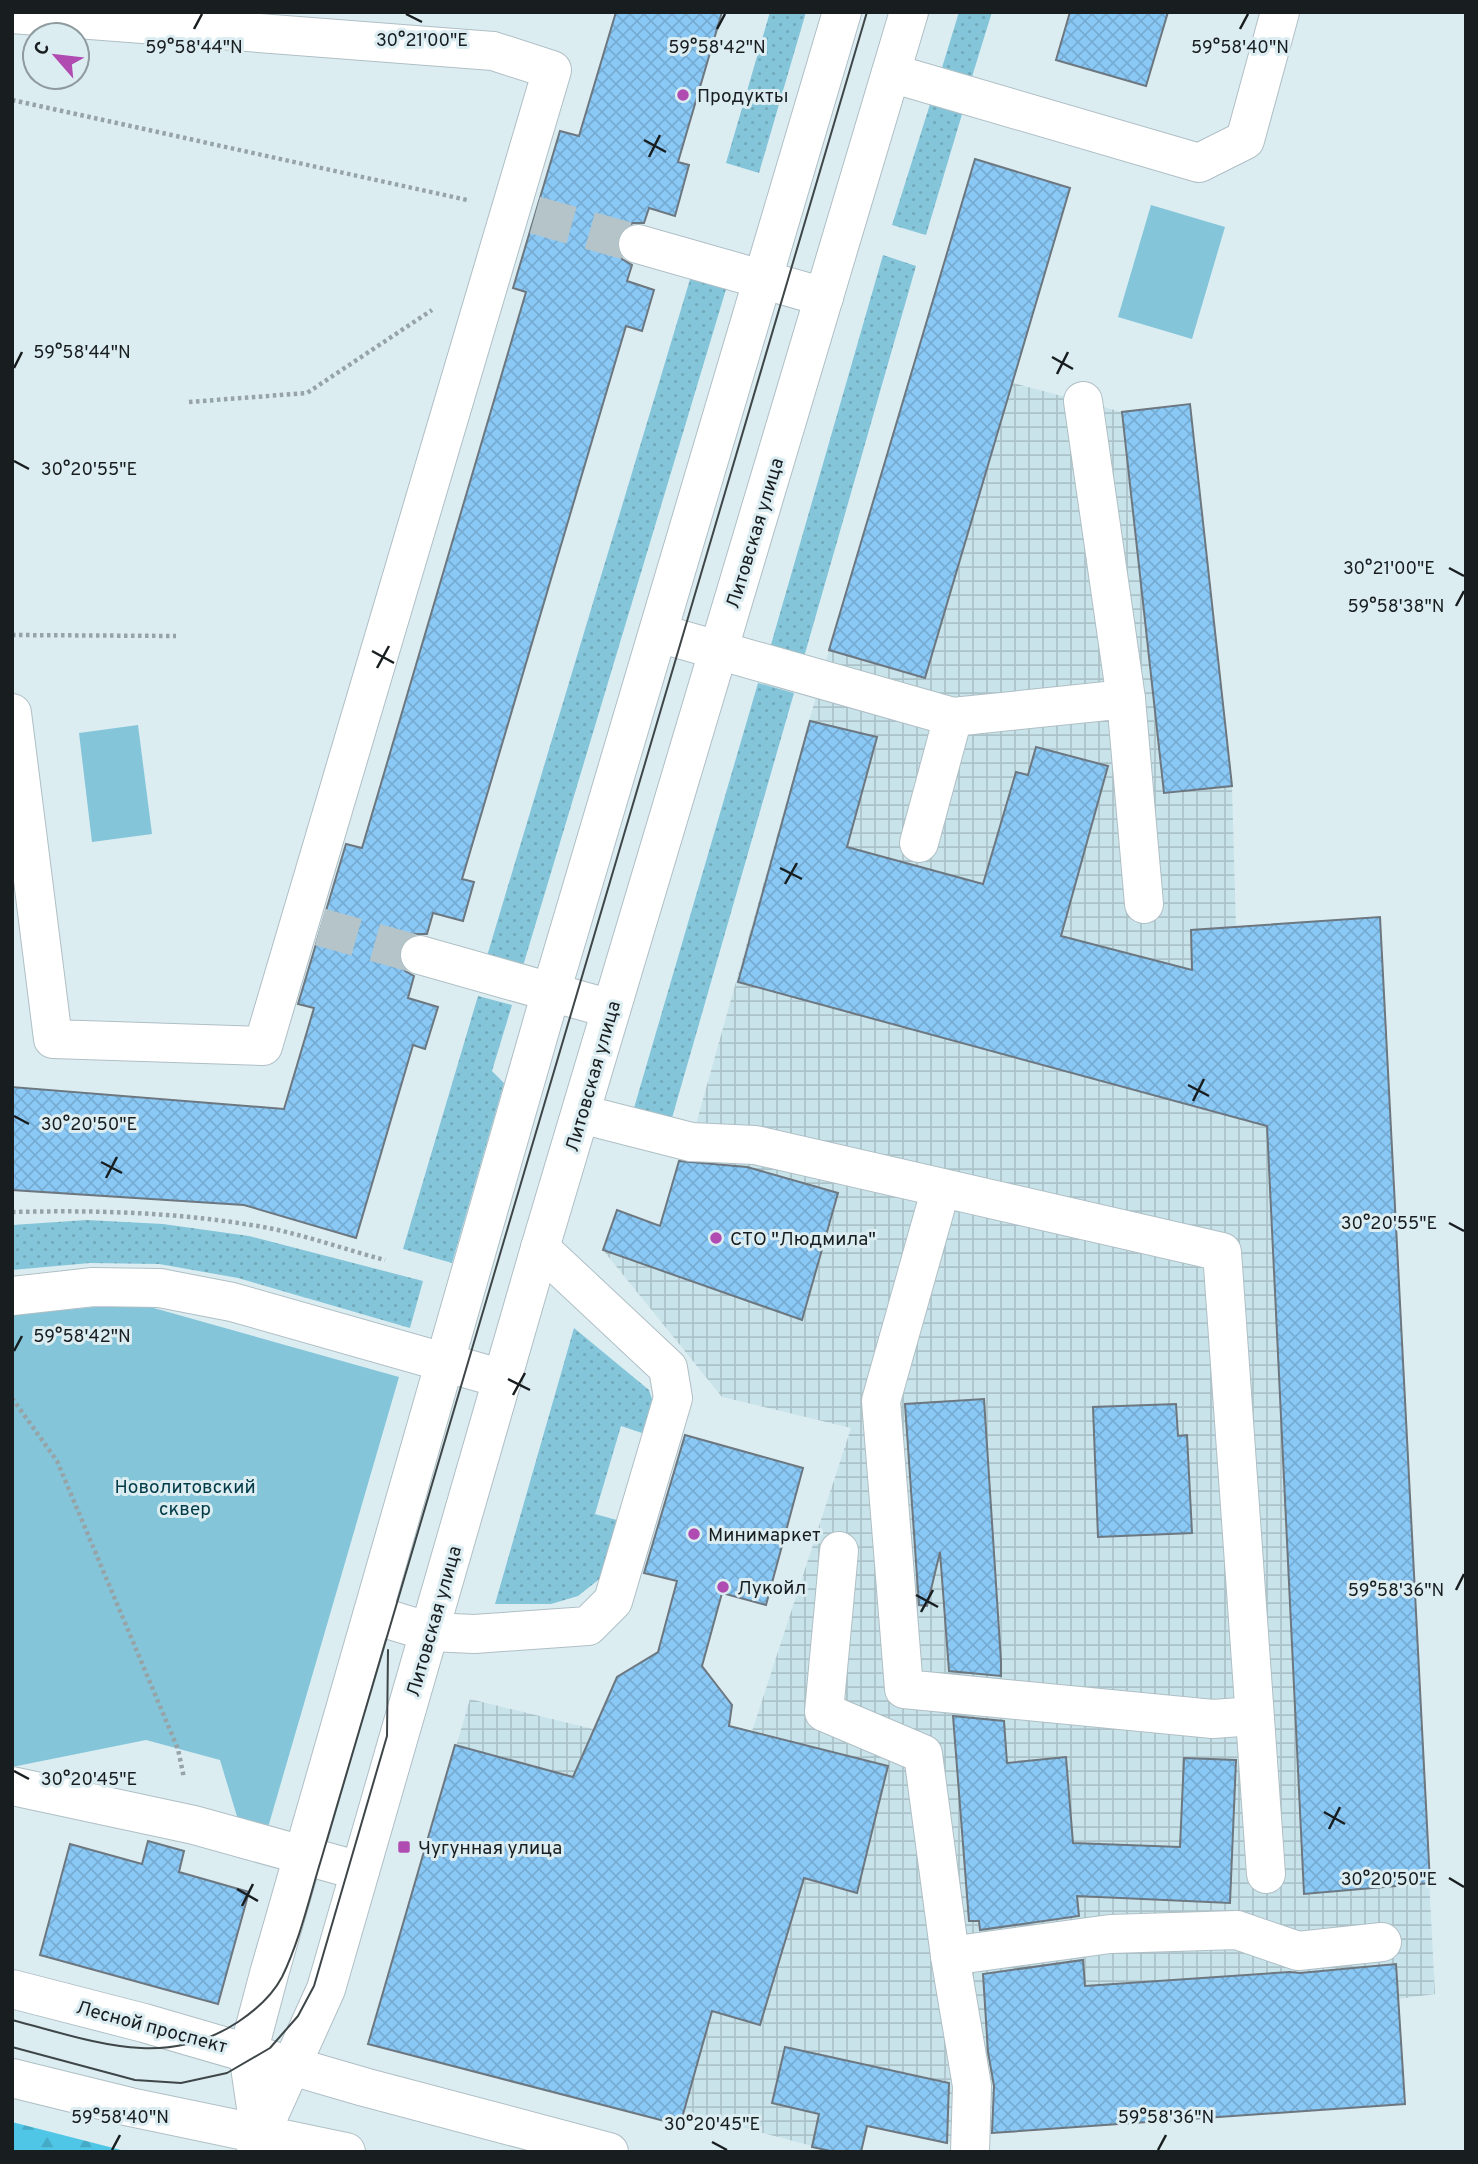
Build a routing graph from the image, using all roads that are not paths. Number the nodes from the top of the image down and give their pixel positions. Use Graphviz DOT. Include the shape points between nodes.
graph roads {
  1 [pos="842,12"];
  2 [pos="909,12"];
  3 [pos="1280,12"];
  4 [pos="12,13"];
  5 [pos="891,73"];
  6 [pos="638,244"];
  7 [pos="763,279"];
  8 [pos="824,297"];
  9 [pos="1083,401"];
  10 [pos="658,633"];
  11 [pos="719,651"];
  12 [pos="1126,699"];
  13 [pos="12,713"];
  14 [pos="953,716"];
  15 [pos="919,843"];
  16 [pos="1144,904"];
  17 [pos="421,956"];
  18 [pos="551,992"];
  19 [pos="611,1009"];
  20 [pos="581,1114"];
  21 [pos="941,1188"];
  22 [pos="540,1248"];
  23 [pos="12,1296"];
  24 [pos="444,1364"];
  25 [pos="503,1379"];
  26 [pos="839,1551"];
  27 [pos="374,1615"];
  28 [pos="430,1632"];
  29 [pos="1254,1716"];
  30 [pos="12,1786"];
  31 [pos="303,1856"];
  32 [pos="360,1871"];
  33 [pos="1266,1874"];
  34 [pos="1382,1942"];
  35 [pos="950,1956"];
  36 [pos="12,1989"];
  37 [pos="248,2053"];
  38 [pos="291,2065"];
  39 [pos="12,2078"];
  40 [pos="258,2143"];
  41 [pos="345,2152"];
  42 [pos="609,2152"];
  43 [pos="970,2152"];
  1 -- 7 [label="street"];
  2 -- 5 [label="street, Литовская улица"];
  3 -- 5 [label="street" via="1245,140 1199,163"];
  4 -- 13 [label="street" via="493,51 552,69 522,212 263,1046 53,1039"];
  5 -- 8 [label="street, Литовская улица"];
  6 -- 7 [label="street"];
  7 -- 8 [label="street"];
  7 -- 10 [label="street"];
  8 -- 11 [label="street, Литовская улица"];
  9 -- 12 [label="street"];
  10 -- 11 [label="street"];
  10 -- 18 [label="street"];
  11 -- 14 [label="street"];
  11 -- 19 [label="street, Литовская улица"];
  12 -- 14 [label="street"];
  12 -- 16 [label="street"];
  14 -- 15 [label="street"];
  17 -- 18 [label="street"];
  18 -- 19 [label="street"];
  18 -- 24 [label="street"];
  19 -- 20 [label="street, Литовская улица"];
  20 -- 21 [label="street" via="691,1142 755,1145"];
  20 -- 22 [label="street, Литовская улица"];
  21 -- 29 [label="street" via="1222,1252"];
  21 -- 29 [label="street" via="881,1401 904,1689 1213,1719"];
  22 -- 25 [label="street, Литовская улица"];
  22 -- 28 [label="street" via="668,1368 673,1398 613,1601 588,1626 474,1634"];
  23 -- 24 [label="street" via="93,1287 160,1288 232,1302"];
  24 -- 25 [label="street"];
  24 -- 27 [label="street"];
  25 -- 28 [label="street, Литовская улица"];
  26 -- 35 [label="street" via="824,1712 923,1754"];
  27 -- 28 [label="street"];
  27 -- 31 [label="street"];
  28 -- 32 [label="street, Литовская улица"];
  29 -- 33 [label="street"];
  30 -- 31 [label="street" via="194,1825"];
  31 -- 32 [label="street"];
  31 -- 37 [label="street"];
  32 -- 38 [label="street, Литовская улица" via="326,1989"];
  34 -- 35 [label="street" via="1298,1951 1237,1930 1110,1934"];
  35 -- 43 [label="street" via="972,2086"];
  36 -- 37 [label="street, Лесной проспект"];
  37 -- 38 [label="street, Лесной проспект"];
  37 -- 40 [label="street"];
  38 -- 40 [label="street, Литовская улица"];
  38 -- 42 [label="street"];
  39 -- 40 [label="street"];
  40 -- 41 [label="street"];
}
